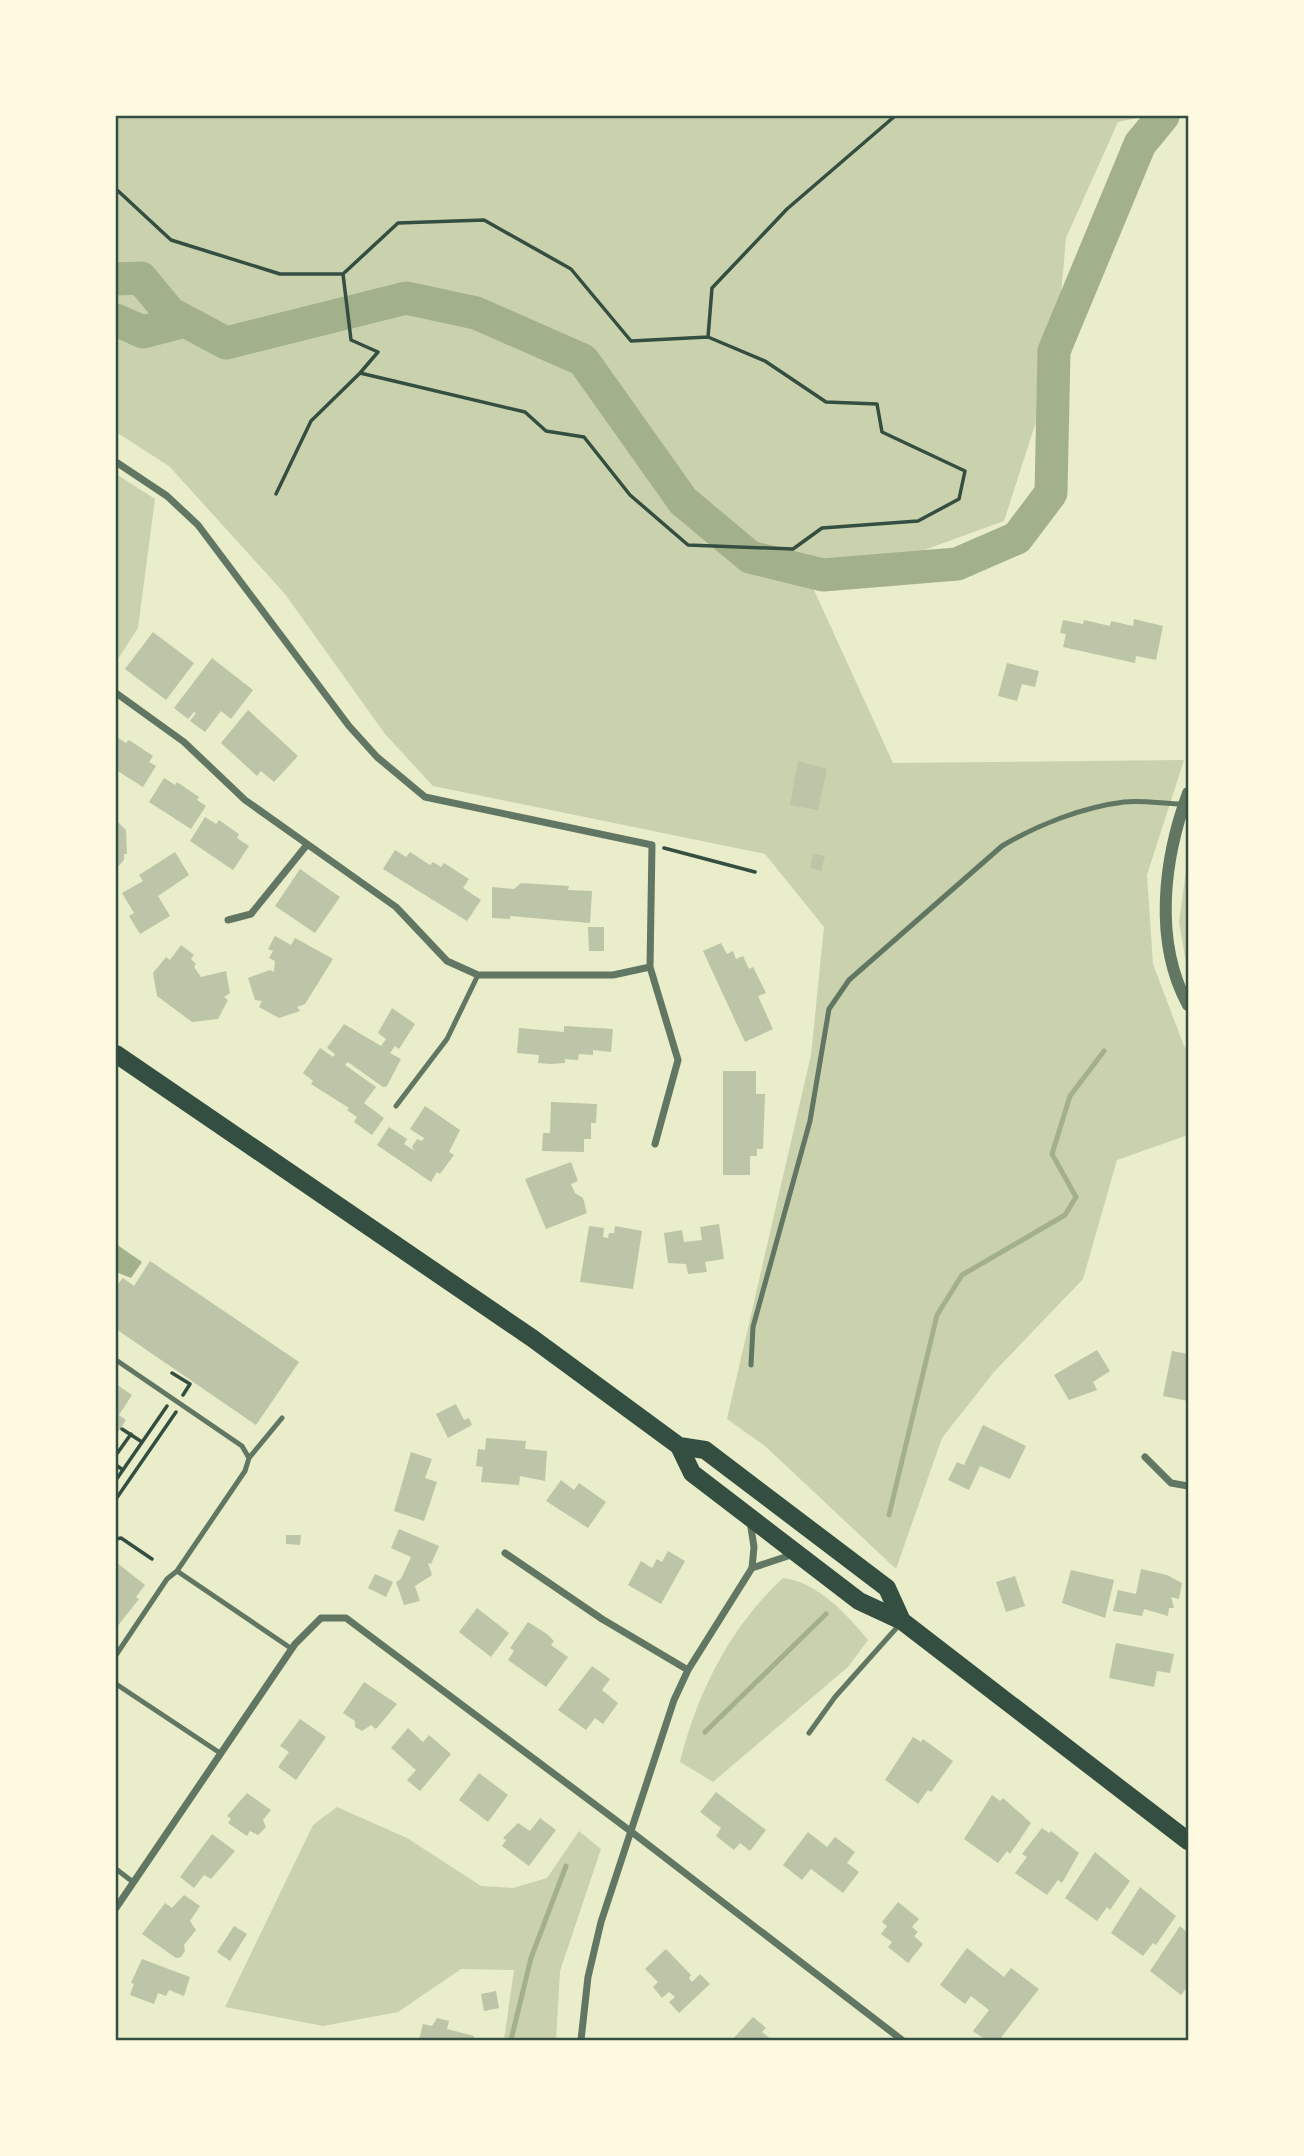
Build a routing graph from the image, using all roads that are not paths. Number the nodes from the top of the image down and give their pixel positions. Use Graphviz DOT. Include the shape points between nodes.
graph roads {
  1 [pos="116,462"];
  2 [pos="116,693"];
  3 [pos="1186,798"];
  4 [pos="306,846"];
  5 [pos="228,920"];
  6 [pos="650,967"];
  7 [pos="478,975"];
  8 [pos="1188,1005"];
  9 [pos="116,1054"];
  10 [pos="396,1106"];
  11 [pos="655,1144"];
  12 [pos="116,1360"];
  13 [pos="751,1365"];
  14 [pos="282,1418"];
  15 [pos="679,1446"];
  16 [pos="1145,1457"];
  17 [pos="250,1458"];
  18 [pos="1188,1486"];
  19 [pos="748,1515"];
  20 [pos="505,1553"];
  21 [pos="800,1554"];
  22 [pos="752,1568"];
  23 [pos="177,1571"];
  24 [pos="902,1621"];
  25 [pos="292,1648"];
  26 [pos="116,1655"];
  27 [pos="688,1670"];
  28 [pos="116,1684"];
  29 [pos="808,1733"];
  30 [pos="220,1753"];
  31 [pos="633,1833"];
  32 [pos="1188,1840"];
  33 [pos="116,1869"];
  34 [pos="133,1882"];
  35 [pos="116,1908"];
  36 [pos="581,2040"];
  37 [pos="902,2040"];
  1 -- 6 [label="street" via="167,496 198,525 349,726 377,757 425,797 652,845"];
  2 -- 4 [label="street" via="184,742 246,800"];
  3 -- 8 [label="street" via="1166,876 1171,952"];
  3 -- 13 [label="lane" via="1096,808 1025,832 1002,846 849,980 829,1009 810,1121 753,1327"];
  4 -- 5 [label="street" via="251,914"];
  4 -- 7 [label="street" via="396,907 447,961"];
  6 -- 7 [label="street" via="613,975"];
  6 -- 11 [label="street" via="678,1060"];
  7 -- 10 [label="lane" via="447,1039"];
  9 -- 15 [label="main road" via="532,1338"];
  12 -- 17 [label="lane" via="242,1446"];
  14 -- 17 [label="lane"];
  15 -- 19 [label="main road" via="692,1473"];
  15 -- 24 [label="main road" via="705,1450 887,1588"];
  16 -- 18 [label="street" via="1171,1483"];
  17 -- 23 [label="lane"];
  19 -- 21 [label="main road"];
  19 -- 22 [label="street" via="754,1537"];
  20 -- 27 [label="street"];
  21 -- 22 [label="street"];
  21 -- 24 [label="main road" via="859,1601"];
  22 -- 27 [label="street"];
  23 -- 25 [label="lane"];
  23 -- 26 [label="lane"];
  24 -- 29 [label="lane"];
  24 -- 32 [label="main road"];
  25 -- 30 [label="street"];
  25 -- 31 [label="street" via="321,1618 346,1618"];
  27 -- 31 [label="street" via="674,1700"];
  28 -- 30 [label="lane"];
  30 -- 34 [label="street"];
  31 -- 36 [label="street" via="598,1933"];
  31 -- 37 [label="street"];
  33 -- 34 [label="lane"];
  34 -- 35 [label="street"];
}
